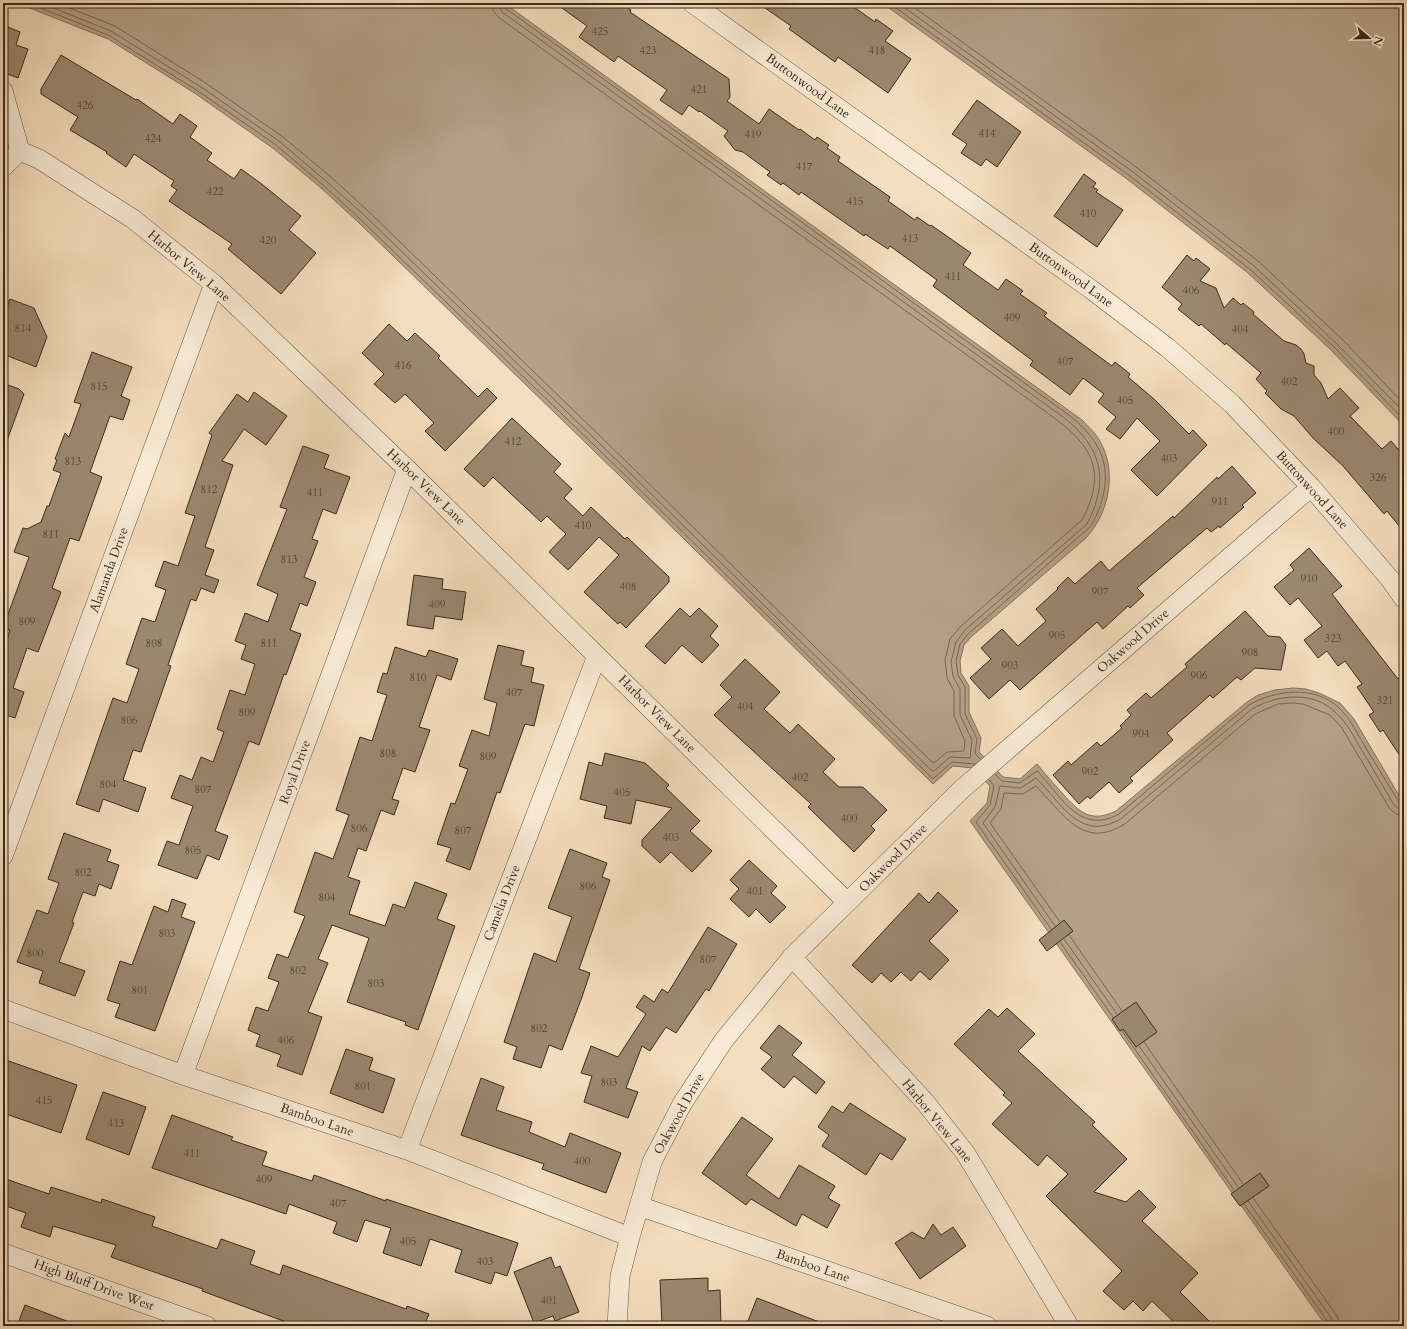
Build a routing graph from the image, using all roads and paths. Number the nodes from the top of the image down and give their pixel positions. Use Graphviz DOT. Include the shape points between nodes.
graph roads {
  1 [pos="692,3"];
  2 [pos="3,91"];
  3 [pos="20,151"];
  4 [pos="3,167"];
  5 [pos="214,284"];
  6 [pos="407,468"];
  7 [pos="1311,487"];
  8 [pos="1404,599"];
  9 [pos="597,656"];
  10 [pos="3,856"];
  11 [pos="847,902"];
  12 [pos="792,957"];
  13 [pos="3,1008"];
  14 [pos="183,1075"];
  15 [pos="407,1150"];
  16 [pos="639,1206"];
  17 [pos="630,1237"];
  18 [pos="3,1253"];
  19 [pos="207,1326"];
  20 [pos="617,1326"];
  21 [pos="987,1326"];
  22 [pos="1069,1326"];
  1 -- 7 [label="street, Buttonwood Lane" via="1086,285 1168,348 1232,404"];
  2 -- 3 [label="street"];
  3 -- 4 [label="street"];
  3 -- 5 [label="street, Harbor View Lane" via="39,159 133,219"];
  5 -- 6 [label="street, Harbor View Lane"];
  5 -- 10 [label="street, Alamanda Drive"];
  6 -- 9 [label="street, Harbor View Lane"];
  6 -- 14 [label="street, Royal Drive"];
  7 -- 8 [label="street, Buttonwood Lane" via="1390,579"];
  7 -- 11 [label="street, Oakwood Drive" via="962,789"];
  9 -- 11 [label="street, Harbor View Lane"];
  9 -- 15 [label="street, Camelia Drive"];
  11 -- 12 [label="street, Oakwood Drive"];
  12 -- 16 [label="street, Oakwood Drive" via="724,1040 682,1104 652,1162"];
  12 -- 22 [label="street, Harbor View Lane" via="925,1102 966,1154"];
  13 -- 14 [label="street, Bamboo Lane"];
  14 -- 15 [label="street, Bamboo Lane"];
  15 -- 17 [label="street, Bamboo Lane"];
  16 -- 17 [label="street, Oakwood Drive"];
  16 -- 21 [label="street, Bamboo Lane"];
  17 -- 20 [label="street, Oakwood Drive" via="620,1276"];
  18 -- 19 [label="street, High Bluff Drive West"];
}
